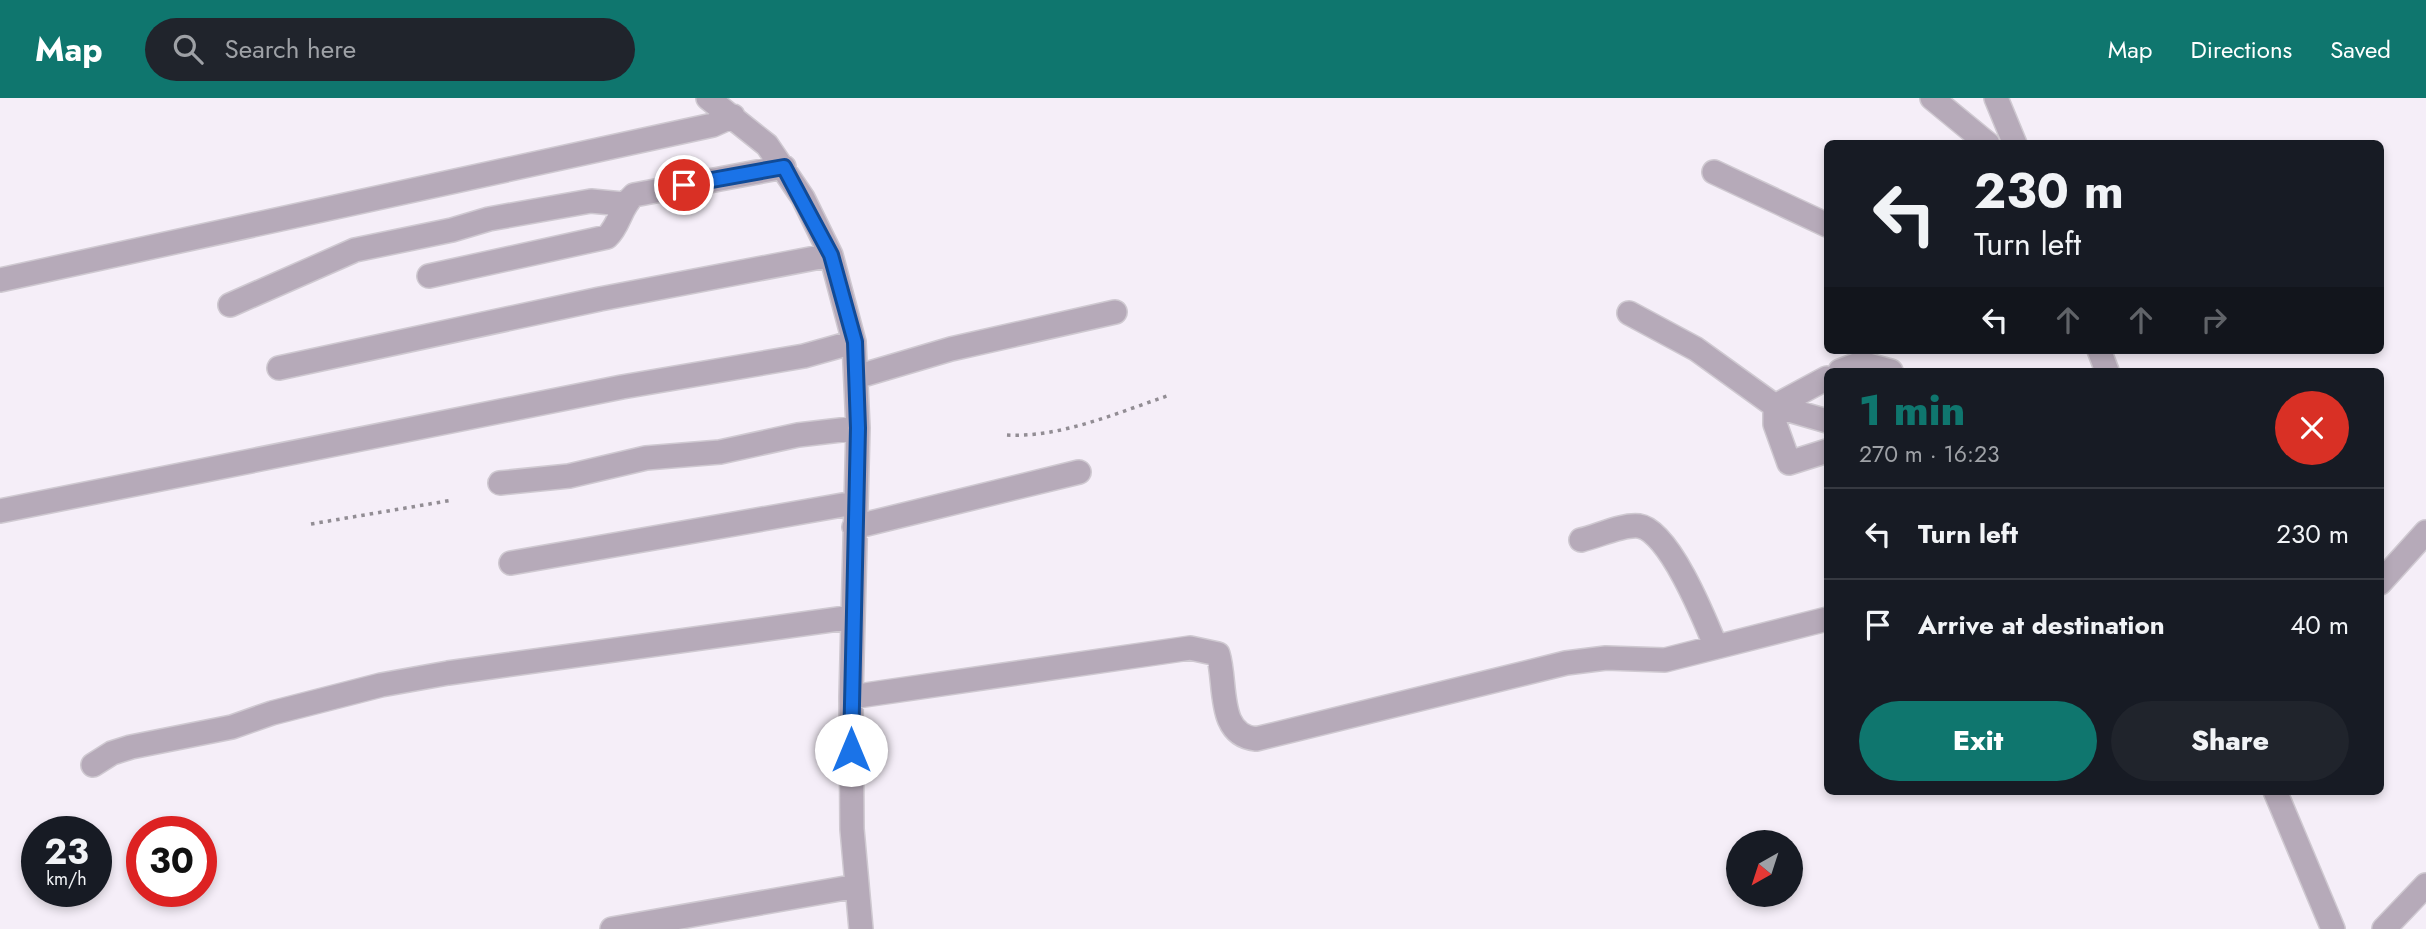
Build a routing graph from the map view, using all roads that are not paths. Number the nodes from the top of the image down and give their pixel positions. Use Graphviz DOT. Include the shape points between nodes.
graph roads {
  1 [pos="708,98"];
  2 [pos="1932,98"];
  3 [pos="1996,98"];
  4 [pos="733,116"];
  5 [pos="1983,140"];
  6 [pos="2012,140"];
  7 [pos="784,167"];
  8 [pos="1714,172"];
  9 [pos="624,204"];
  10 [pos="1824,224"];
  11 [pos="831,255"];
  12 [pos="429,276"];
  13 [pos="0,280"];
  14 [pos="230,305"];
  15 [pos="1115,312"];
  16 [pos="1629,313"];
  17 [pos="855,342"];
  18 [pos="279,368"];
  19 [pos="1848,368"];
  20 [pos="1880,368"];
  21 [pos="856,377"];
  22 [pos="1824,380"];
  23 [pos="1775,405"];
  24 [pos="1824,420"];
  25 [pos="858,428"];
  26 [pos="1824,452"];
  27 [pos="1079,472"];
  28 [pos="500,482"];
  29 [pos="854,503"];
  30 [pos="0,511"];
  31 [pos="854,527"];
  32 [pos="2426,532"];
  33 [pos="1581,540"];
  34 [pos="511,562"];
  35 [pos="2384,579"];
  36 [pos="853,617"];
  37 [pos="1824,620"];
  38 [pos="1716,647"];
  39 [pos="851,697"];
  40 [pos="93,765"];
  41 [pos="2277,795"];
  42 [pos="2426,885"];
  43 [pos="857,886"];
  44 [pos="612,929"];
  45 [pos="861,929"];
  46 [pos="2333,929"];
  47 [pos="2384,929"];
  1 -- 4 [label="street"];
  2 -- 5 [label="street"];
  3 -- 6 [label="street"];
  4 -- 7 [label="street" via="767,145"];
  4 -- 13 [label="street" via="713,125"];
  7 -- 9 [label="street" via="634,195"];
  7 -- 11 [label="street"];
  8 -- 10 [label="street"];
  9 -- 12 [label="street" via="607,237"];
  9 -- 14 [label="street" via="591,201 355,250"];
  11 -- 17 [label="street"];
  11 -- 18 [label="street"];
  15 -- 21 [label="street" via="951,349"];
  16 -- 23 [label="street" via="1696,349"];
  17 -- 21 [label="street"];
  17 -- 30 [label="street" via="804,356 622,387"];
  19 -- 20 [label="street" via="1861,363"];
  21 -- 25 [label="street"];
  22 -- 23 [label="street"];
  23 -- 24 [label="street"];
  23 -- 26 [label="street" via="1775,424 1789,463"];
  25 -- 28 [label="street" via="720,452 646,458 569,476"];
  25 -- 29 [label="street"];
  27 -- 31 [label="street"];
  29 -- 31 [label="street"];
  29 -- 34 [label="street"];
  31 -- 36 [label="street"];
  32 -- 35 [label="street"];
  33 -- 38 [label="street" via="1637,526 1652,530 1683,573"];
  36 -- 39 [label="street"];
  36 -- 40 [label="street" via="381,685 232,727 131,747"];
  37 -- 38 [label="street"];
  38 -- 39 [label="street" via="1665,660 1606,658 1566,663 1256,739 1237,733 1230,723 1221,664 1218,654 1208,649"];
  39 -- 43 [label="street"];
  41 -- 46 [label="street"];
  42 -- 47 [label="street"];
  43 -- 44 [label="street"];
  43 -- 45 [label="street"];
}
